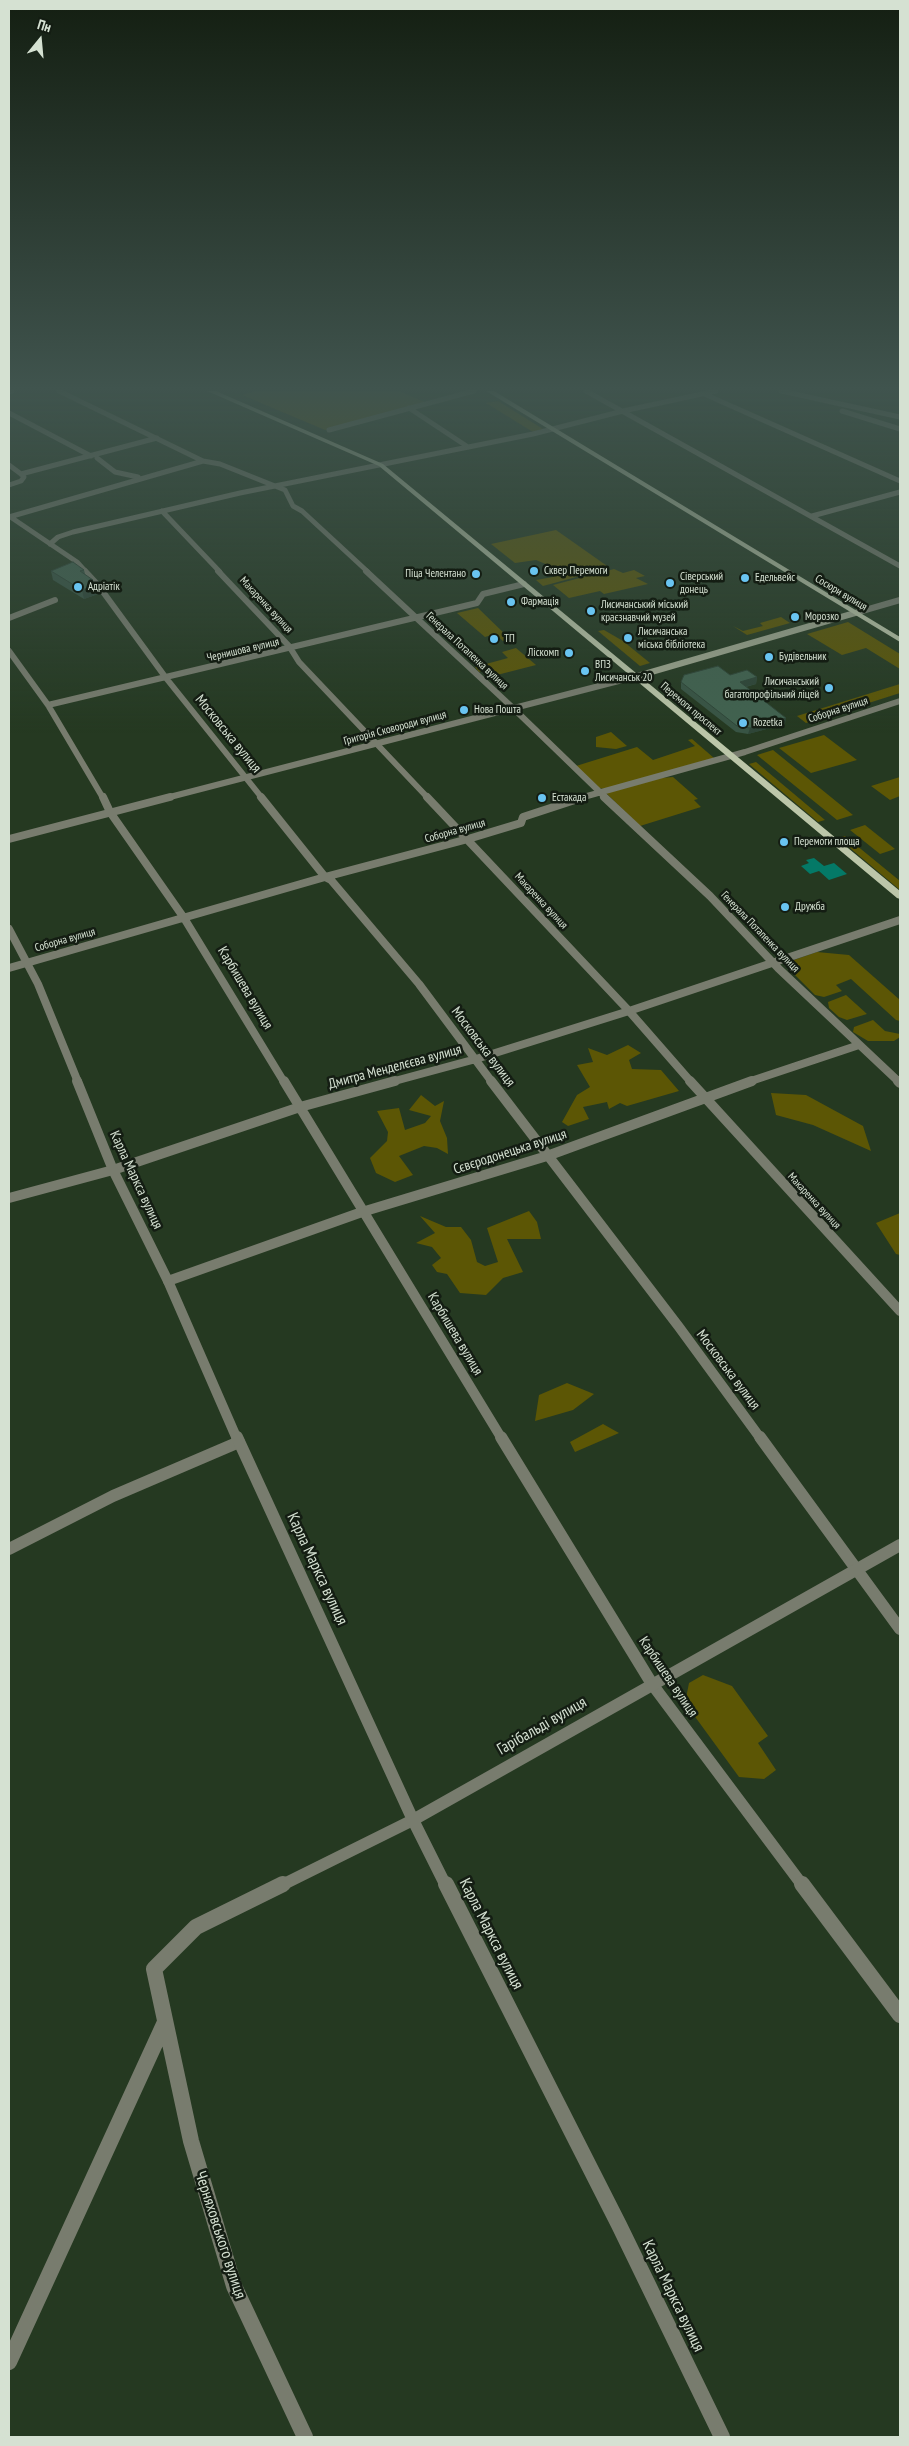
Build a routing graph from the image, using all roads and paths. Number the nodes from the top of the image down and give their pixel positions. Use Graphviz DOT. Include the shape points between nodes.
graph roads {
  1 [pos="50,505"];
  2 [pos="188,505"];
  3 [pos="293,505"];
  4 [pos="429,505"];
  5 [pos="677,505"];
  6 [pos="792,505"];
  7 [pos="852,505"];
  8 [pos="162,511"];
  9 [pos="812,516"];
  10 [pos="9,517"];
  11 [pos="50,544"];
  12 [pos="900,566"];
  13 [pos="524,584"];
  14 [pos="55,600"];
  15 [pos="900,600"];
  16 [pos="855,613"];
  17 [pos="9,618"];
  18 [pos="416,618"];
  19 [pos="900,640"];
  20 [pos="291,649"];
  21 [pos="9,651"];
  22 [pos="634,676"];
  23 [pos="166,678"];
  24 [pos="900,701"];
  25 [pos="48,705"];
  26 [pos="513,708"];
  27 [pos="377,745"];
  28 [pos="730,756"];
  29 [pos="246,778"];
  30 [pos="600,792"];
  31 [pos="110,812"];
  32 [pos="9,839"];
  33 [pos="468,839"];
  34 [pos="325,877"];
  35 [pos="900,896"];
  36 [pos="184,918"];
  37 [pos="900,920"];
  38 [pos="9,929"];
  39 [pos="772,962"];
  40 [pos="28,963"];
  41 [pos="9,968"];
  42 [pos="630,1011"];
  43 [pos="859,1045"];
  44 [pos="476,1059"];
  45 [pos="900,1083"];
  46 [pos="704,1097"];
  47 [pos="300,1107"];
  48 [pos="547,1156"];
  49 [pos="113,1170"];
  50 [pos="9,1198"];
  51 [pos="362,1212"];
  52 [pos="168,1281"];
  53 [pos="900,1311"];
  54 [pos="239,1442"];
  55 [pos="900,1545"];
  56 [pos="9,1548"];
  57 [pos="858,1569"];
  58 [pos="900,1629"];
  59 [pos="652,1684"];
  60 [pos="413,1820"];
  61 [pos="196,1927"];
  62 [pos="900,2015"];
  63 [pos="165,2022"];
  64 [pos="9,2362"];
  65 [pos="305,2437"];
  66 [pos="722,2437"];
  1 -- 10 [label="street"];
  2 -- 8 [label="street"];
  3 -- 18 [label="street, Генерала Потапенка вулиця"];
  4 -- 13 [label="main road, Перемоги проспект"];
  5 -- 16 [label="main road, Сосюри вулиця"];
  6 -- 9 [label="street"];
  7 -- 9 [label="street"];
  8 -- 11 [label="street" via="73,532 58,537"];
  8 -- 20 [label="street, Макаренка вулиця"];
  9 -- 12 [label="street"];
  10 -- 11 [label="street, Московська вулиця"];
  11 -- 23 [label="street, Московська вулиця" via="77,562 98,585"];
  13 -- 18 [label="street, Чернишова вулиця" via="483,594 477,603"];
  13 -- 22 [label="main road, Перемоги проспект"];
  14 -- 17 [label="street"];
  15 -- 16 [label="street, Григорія Сковороди вулиця"];
  16 -- 19 [label="main road, Сосюри вулиця"];
  16 -- 22 [label="main road, Григорія Сковороди вулиця"];
  18 -- 20 [label="street, Чернишова вулиця"];
  18 -- 26 [label="street, Генерала Потапенка вулиця"];
  20 -- 23 [label="street, Чернишова вулиця"];
  20 -- 27 [label="street, Макаренка вулиця" via="299,662"];
  21 -- 25 [label="street, Карбишева вулиця"];
  22 -- 26 [label="street, Григорія Сковороди вулиця"];
  22 -- 28 [label="main road, Перемоги проспект"];
  23 -- 25 [label="street, Чернишова вулиця"];
  23 -- 29 [label="street, Московська вулиця"];
  24 -- 28 [label="street, Соборна вулиця"];
  25 -- 31 [label="street, Карбишева вулиця"];
  26 -- 27 [label="street, Григорія Сковороди вулиця"];
  26 -- 30 [label="street, Генерала Потапенка вулиця"];
  27 -- 29 [label="street, Григорія Сковороди вулиця"];
  27 -- 33 [label="street, Макаренка вулиця"];
  28 -- 30 [label="street, Соборна вулиця"];
  28 -- 35 [label="main road, Перемоги проспект"];
  29 -- 31 [label="street, Григорія Сковороди вулиця"];
  29 -- 34 [label="street, Московська вулиця"];
  30 -- 33 [label="street, Соборна вулиця" via="523,817 521,823"];
  30 -- 39 [label="street, Генерала Потапенка вулиця" via="710,896"];
  31 -- 32 [label="street, Григорія Сковороди вулиця"];
  31 -- 36 [label="street, Карбишева вулиця"];
  33 -- 34 [label="street, Соборна вулиця"];
  33 -- 42 [label="street, Макаренка вулиця"];
  34 -- 36 [label="street, Соборна вулиця"];
  34 -- 44 [label="street, Московська вулиця" via="332,880 419,984"];
  36 -- 40 [label="street, Соборна вулиця"];
  36 -- 47 [label="street, Карбишева вулиця"];
  37 -- 39 [label="street, Дмитра Менделєєва вулиця"];
  38 -- 40 [label="street, Карла Маркса вулиця"];
  39 -- 42 [label="street, Дмитра Менделєєва вулиця"];
  39 -- 43 [label="street, Генерала Потапенка вулиця"];
  40 -- 41 [label="street, Соборна вулиця"];
  40 -- 49 [label="street, Карла Маркса вулиця"];
  42 -- 44 [label="street, Дмитра Менделєєва вулиця"];
  42 -- 46 [label="street, Макаренка вулиця"];
  43 -- 45 [label="street, Генерала Потапенка вулиця"];
  43 -- 46 [label="street, Сєвєродонецька вулиця"];
  44 -- 47 [label="street, Дмитра Менделєєва вулиця"];
  44 -- 48 [label="street, Московська вулиця"];
  46 -- 48 [label="street, Сєвєродонецька вулиця"];
  46 -- 53 [label="street, Макаренка вулиця"];
  47 -- 49 [label="street, Дмитра Менделєєва вулиця"];
  47 -- 51 [label="street, Карбишева вулиця"];
  48 -- 51 [label="street, Сєвєродонецька вулиця"];
  48 -- 57 [label="street, Московська вулиця" via="679,1327"];
  49 -- 50 [label="street, Дмитра Менделєєва вулиця"];
  49 -- 52 [label="street, Карла Маркса вулиця"];
  51 -- 52 [label="street, Сєвєродонецька вулиця"];
  51 -- 59 [label="street, Карбишева вулиця"];
  52 -- 54 [label="street, Карла Маркса вулиця"];
  54 -- 56 [label="street" via="113,1496"];
  54 -- 60 [label="street, Карла Маркса вулиця"];
  55 -- 57 [label="street, Гарібальді вулиця"];
  57 -- 58 [label="street, Московська вулиця"];
  57 -- 59 [label="street, Гарібальді вулиця"];
  59 -- 60 [label="street, Гарібальді вулиця"];
  59 -- 62 [label="street, Карбишева вулиця"];
  60 -- 61 [label="street, Гарібальді вулиця"];
  60 -- 66 [label="street, Карла Маркса вулиця" via="619,2225"];
  61 -- 63 [label="street, Черняховського вулиця" via="154,1969"];
  63 -- 64 [label="street"];
  63 -- 65 [label="street, Черняховського вулиця" via="191,2141 234,2286"];
}
